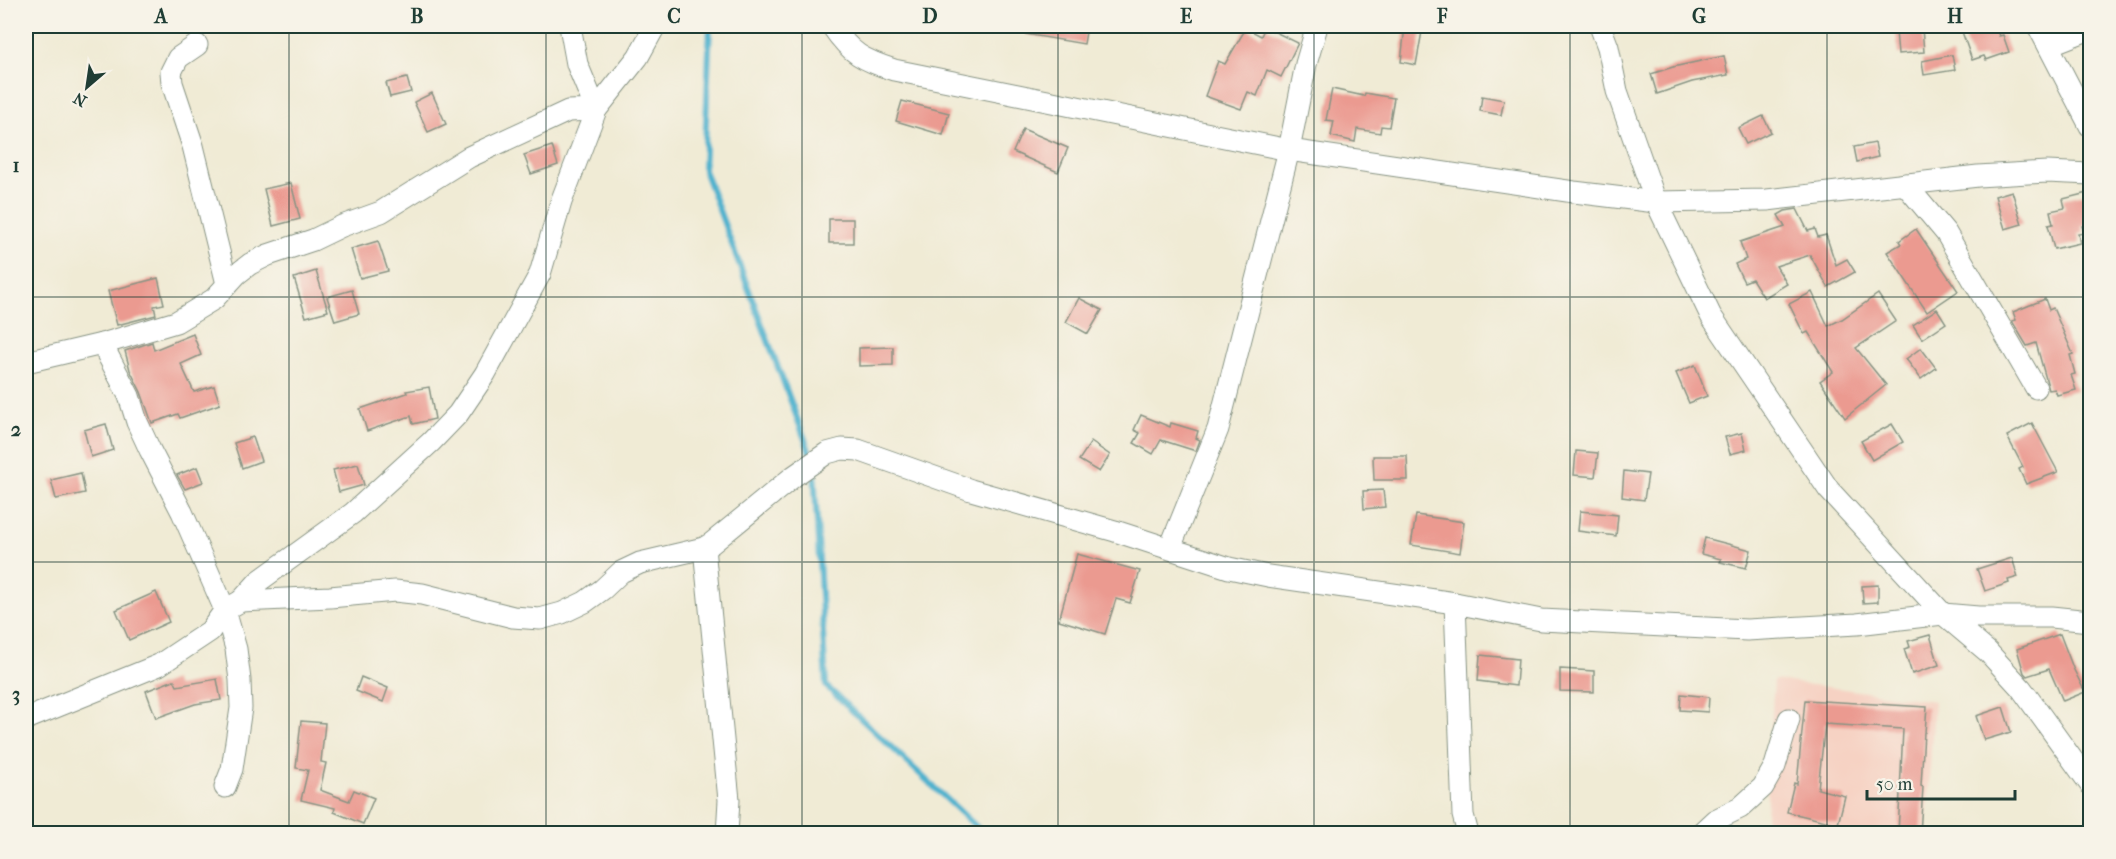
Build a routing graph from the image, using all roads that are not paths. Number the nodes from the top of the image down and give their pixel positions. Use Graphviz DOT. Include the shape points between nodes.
graph roads {
  1 [pos="570,26"];
  2 [pos="655,26"];
  3 [pos="832,26"];
  4 [pos="1317,26"];
  5 [pos="1600,26"];
  6 [pos="2038,26"];
  7 [pos="2091,29"];
  8 [pos="197,45"];
  9 [pos="2049,45"];
  10 [pos="596,110"];
  11 [pos="2091,126"];
  12 [pos="1289,150"];
  13 [pos="2091,174"];
  14 [pos="1905,184"];
  15 [pos="1656,202"];
  16 [pos="227,284"];
  17 [pos="102,344"];
  18 [pos="26,362"];
  19 [pos="2036,388"];
  20 [pos="704,548"];
  21 [pos="1170,548"];
  22 [pos="1455,603"];
  23 [pos="233,606"];
  24 [pos="1943,614"];
  25 [pos="2091,621"];
  26 [pos="26,719"];
  27 [pos="1789,720"];
  28 [pos="2091,784"];
  29 [pos="225,787"];
  30 [pos="727,834"];
  31 [pos="1468,834"];
  32 [pos="1700,834"];
  1 -- 10 [label="street" via="577,64"];
  2 -- 10 [label="street" via="638,57"];
  3 -- 12 [label="street" via="863,60 894,70"];
  4 -- 12 [label="street"];
  5 -- 15 [label="street" via="1617,90"];
  6 -- 9 [label="street"];
  7 -- 9 [label="street"];
  8 -- 16 [label="street" via="178,58 171,72 172,83 194,146"];
  9 -- 11 [label="street"];
  10 -- 16 [label="street" via="568,111 469,157 381,212 268,255 250,264"];
  10 -- 23 [label="street" via="561,202 540,274 485,374 458,414 353,513 259,581"];
  12 -- 15 [label="street"];
  12 -- 21 [label="street" via="1218,429"];
  13 -- 14 [label="street" via="1978,176"];
  14 -- 15 [label="street" via="1767,200"];
  14 -- 19 [label="street" via="1946,233"];
  15 -- 24 [label="street" via="1711,316 1829,490"];
  16 -- 17 [label="street" via="214,299 176,322"];
  17 -- 18 [label="street"];
  17 -- 23 [label="street" via="182,512"];
  20 -- 21 [label="street" via="794,476 827,453 842,449 858,450 971,490"];
  20 -- 23 [label="street" via="640,563 621,572 585,602 540,619 513,617 395,591"];
  20 -- 30 [label="street" via="729,800"];
  21 -- 22 [label="street" via="1229,568 1268,576"];
  22 -- 24 [label="street" via="1541,620 1714,629 1798,628"];
  22 -- 31 [label="street" via="1463,815"];
  23 -- 26 [label="street" via="210,631 159,665"];
  23 -- 29 [label="street" via="241,708 232,769"];
  24 -- 25 [label="street"];
  24 -- 28 [label="street" via="1988,652 2021,688"];
  27 -- 32 [label="street" via="1775,766 1763,788"];
}
